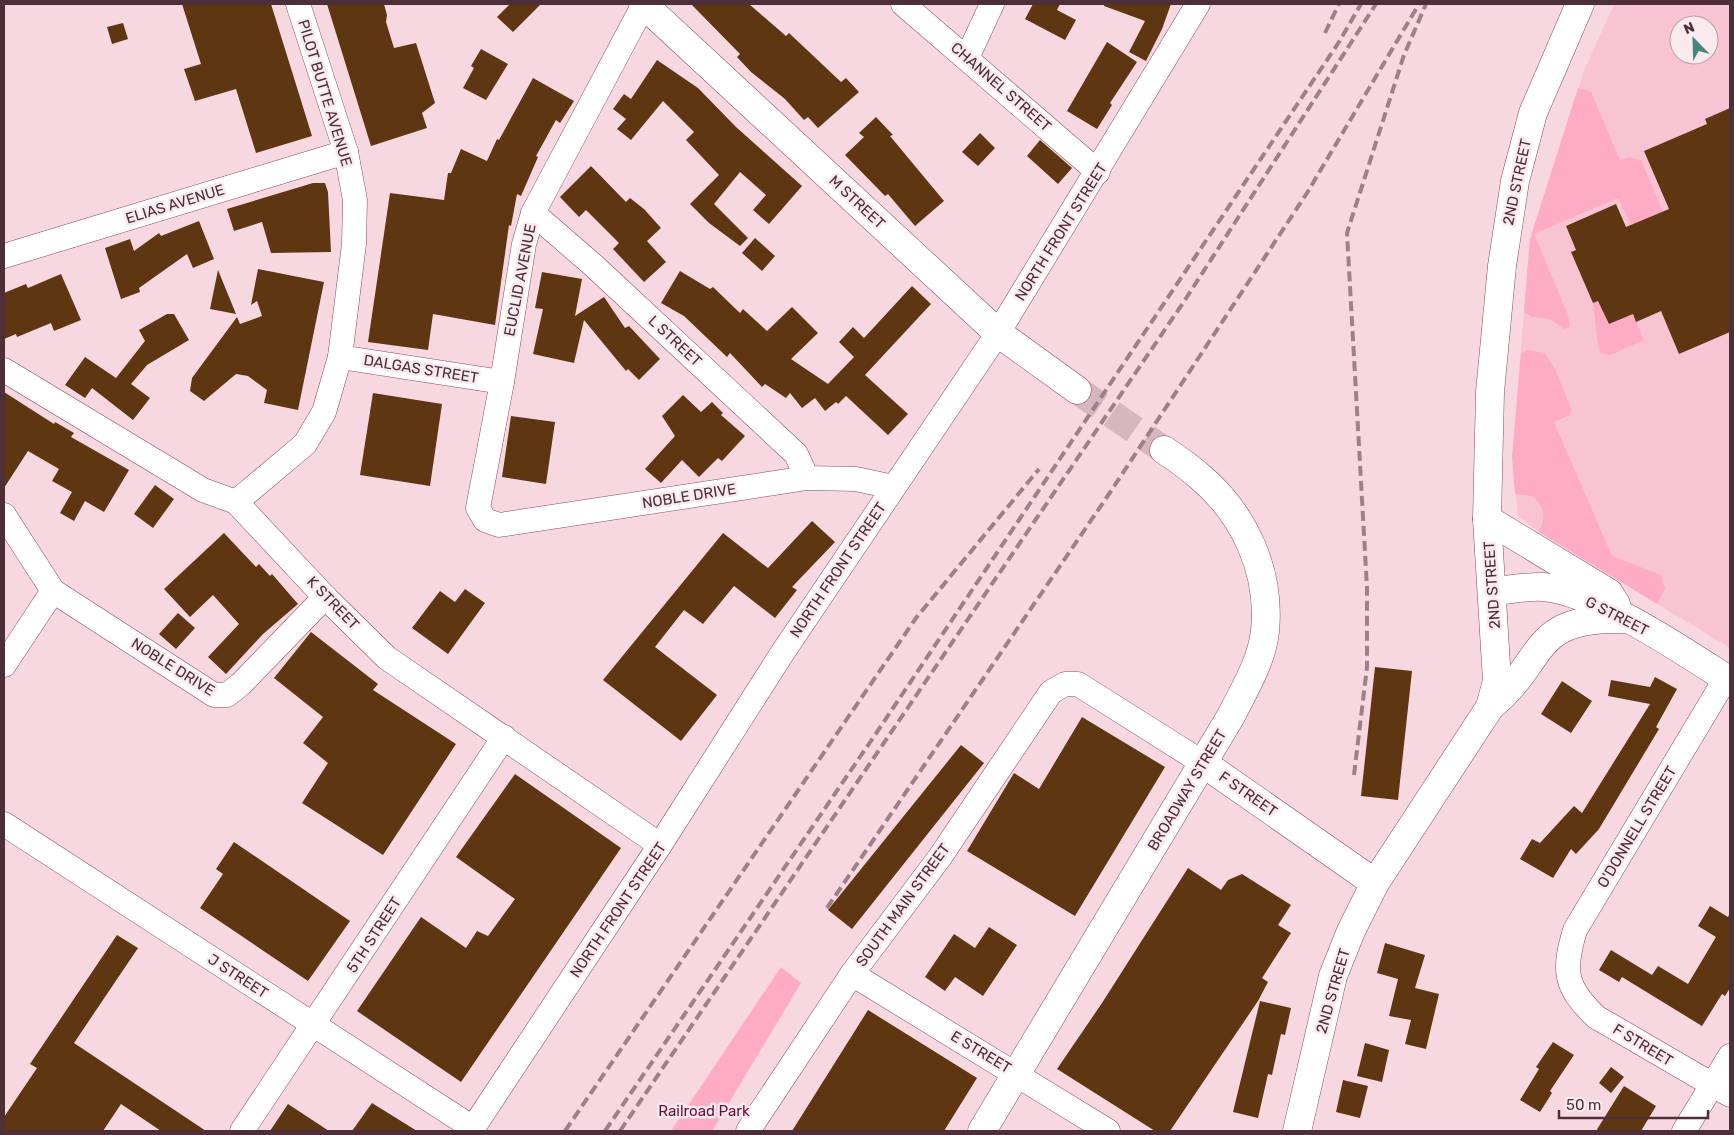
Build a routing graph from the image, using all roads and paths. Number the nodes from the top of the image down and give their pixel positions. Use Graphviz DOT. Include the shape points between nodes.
graph roads {
  1 [pos="298,4"];
  2 [pos="644,4"];
  3 [pos="903,4"];
  4 [pos="992,4"];
  5 [pos="1198,4"];
  6 [pos="1580,4"];
  7 [pos="968,58"];
  8 [pos="346,152"];
  9 [pos="1098,172"];
  10 [pos="533,213"];
  11 [pos="4,256"];
  12 [pos="998,333"];
  13 [pos="340,357"];
  14 [pos="4,370"];
  15 [pos="502,382"];
  16 [pos="1077,390"];
  17 [pos="1164,450"];
  18 [pos="807,478"];
  19 [pos="893,488"];
  20 [pos="236,502"];
  21 [pos="4,515"];
  22 [pos="1487,519"];
  23 [pos="485,520"];
  24 [pos="54,590"];
  25 [pos="1493,591"];
  26 [pos="325,597"];
  27 [pos="1627,619"];
  28 [pos="4,664"];
  29 [pos="1728,680"];
  30 [pos="1065,684"];
  31 [pos="1490,707"];
  32 [pos="504,738"];
  33 [pos="1203,763"];
  34 [pos="4,824"];
  35 [pos="660,845"];
  36 [pos="1375,882"];
  37 [pos="852,974"];
  38 [pos="1569,982"];
  39 [pos="314,1026"];
  40 [pos="1730,1056"];
  41 [pos="1017,1074"];
  42 [pos="1721,1090"];
  43 [pos="472,1130"];
  44 [pos="242,1131"];
  45 [pos="748,1131"];
  46 [pos="982,1131"];
  47 [pos="1108,1131"];
  48 [pos="1297,1131"];
  49 [pos="1684,1131"];
  1 -- 8 [label="street, PILOT BUTTE AVENUE"];
  2 -- 10 [label="street, EUCLID AVENUE"];
  2 -- 12 [label="street, M STREET"];
  3 -- 7 [label="street, CHANNEL STREET"];
  4 -- 7 [label="street"];
  5 -- 9 [label="street, NORTH FRONT STREET"];
  6 -- 22 [label="street, 2ND STREET" via="1533,113 1515,181 1502,266 1490,392"];
  7 -- 9 [label="street, CHANNEL STREET"];
  8 -- 11 [label="street, ELIAS AVENUE"];
  8 -- 13 [label="street, PILOT BUTTE AVENUE" via="355,200 354,244"];
  9 -- 12 [label="street, NORTH FRONT STREET"];
  10 -- 15 [label="street, EUCLID AVENUE" via="524,244"];
  10 -- 18 [label="street, L STREET" via="796,454"];
  12 -- 16 [label="street, M STREET"];
  12 -- 19 [label="street, NORTH FRONT STREET"];
  13 -- 15 [label="street, DALGAS STREET"];
  13 -- 20 [label="street, PILOT BUTTE AVENUE" via="324,412 305,444"];
  14 -- 20 [label="street, K STREET" via="203,490"];
  15 -- 23 [label="street, EUCLID AVENUE" via="478,508"];
  17 -- 33 [label="street, BROADWAY STREET" via="1198,475 1224,500 1255,552 1264,588 1265,632 1255,666"];
  18 -- 19 [label="street, NOBLE DRIVE" via="856,479"];
  18 -- 23 [label="street, NOBLE DRIVE" via="499,525"];
  19 -- 35 [label="street, NORTH FRONT STREET"];
  20 -- 26 [label="street, K STREET"];
  21 -- 24 [label="street"];
  22 -- 25 [label="street, 2ND STREET"];
  22 -- 27 [label="street" via="1609,593"];
  24 -- 26 [label="street, NOBLE DRIVE" via="214,695 227,695 241,684"];
  24 -- 28 [label="street"];
  25 -- 27 [label="street, G STREET" via="1542,587 1558,590 1574,594"];
  25 -- 31 [label="street, 2ND STREET" via="1496,681"];
  26 -- 32 [label="street, K STREET" via="387,658"];
  27 -- 29 [label="street, G STREET"];
  27 -- 31 [label="street" via="1594,619 1560,629 1545,641 1509,692"];
  29 -- 38 [label="street, O'DONNELL STREET" via="1575,930 1567,956"];
  30 -- 33 [label="street, F STREET" via="1078,684"];
  30 -- 37 [label="street, SOUTH MAIN STREET" via="1051,692 940,857"];
  31 -- 36 [label="street, 2ND STREET"];
  32 -- 35 [label="street, K STREET"];
  32 -- 39 [label="street, 5TH STREET"];
  33 -- 36 [label="street, F STREET"];
  33 -- 41 [label="street, BROADWAY STREET"];
  34 -- 39 [label="street, J STREET"];
  35 -- 43 [label="street, NORTH FRONT STREET"];
  36 -- 48 [label="street, 2ND STREET" via="1334,976"];
  37 -- 41 [label="street, E STREET"];
  37 -- 45 [label="street, SOUTH MAIN STREET"];
  38 -- 42 [label="street, F STREET" via="1580,1002 1596,1016"];
  39 -- 43 [label="street, J STREET"];
  39 -- 44 [label="street, 5TH STREET"];
  40 -- 42 [label="street"];
  41 -- 46 [label="street, BROADWAY STREET"];
  41 -- 47 [label="street, E STREET"];
  42 -- 49 [label="street"];
}
